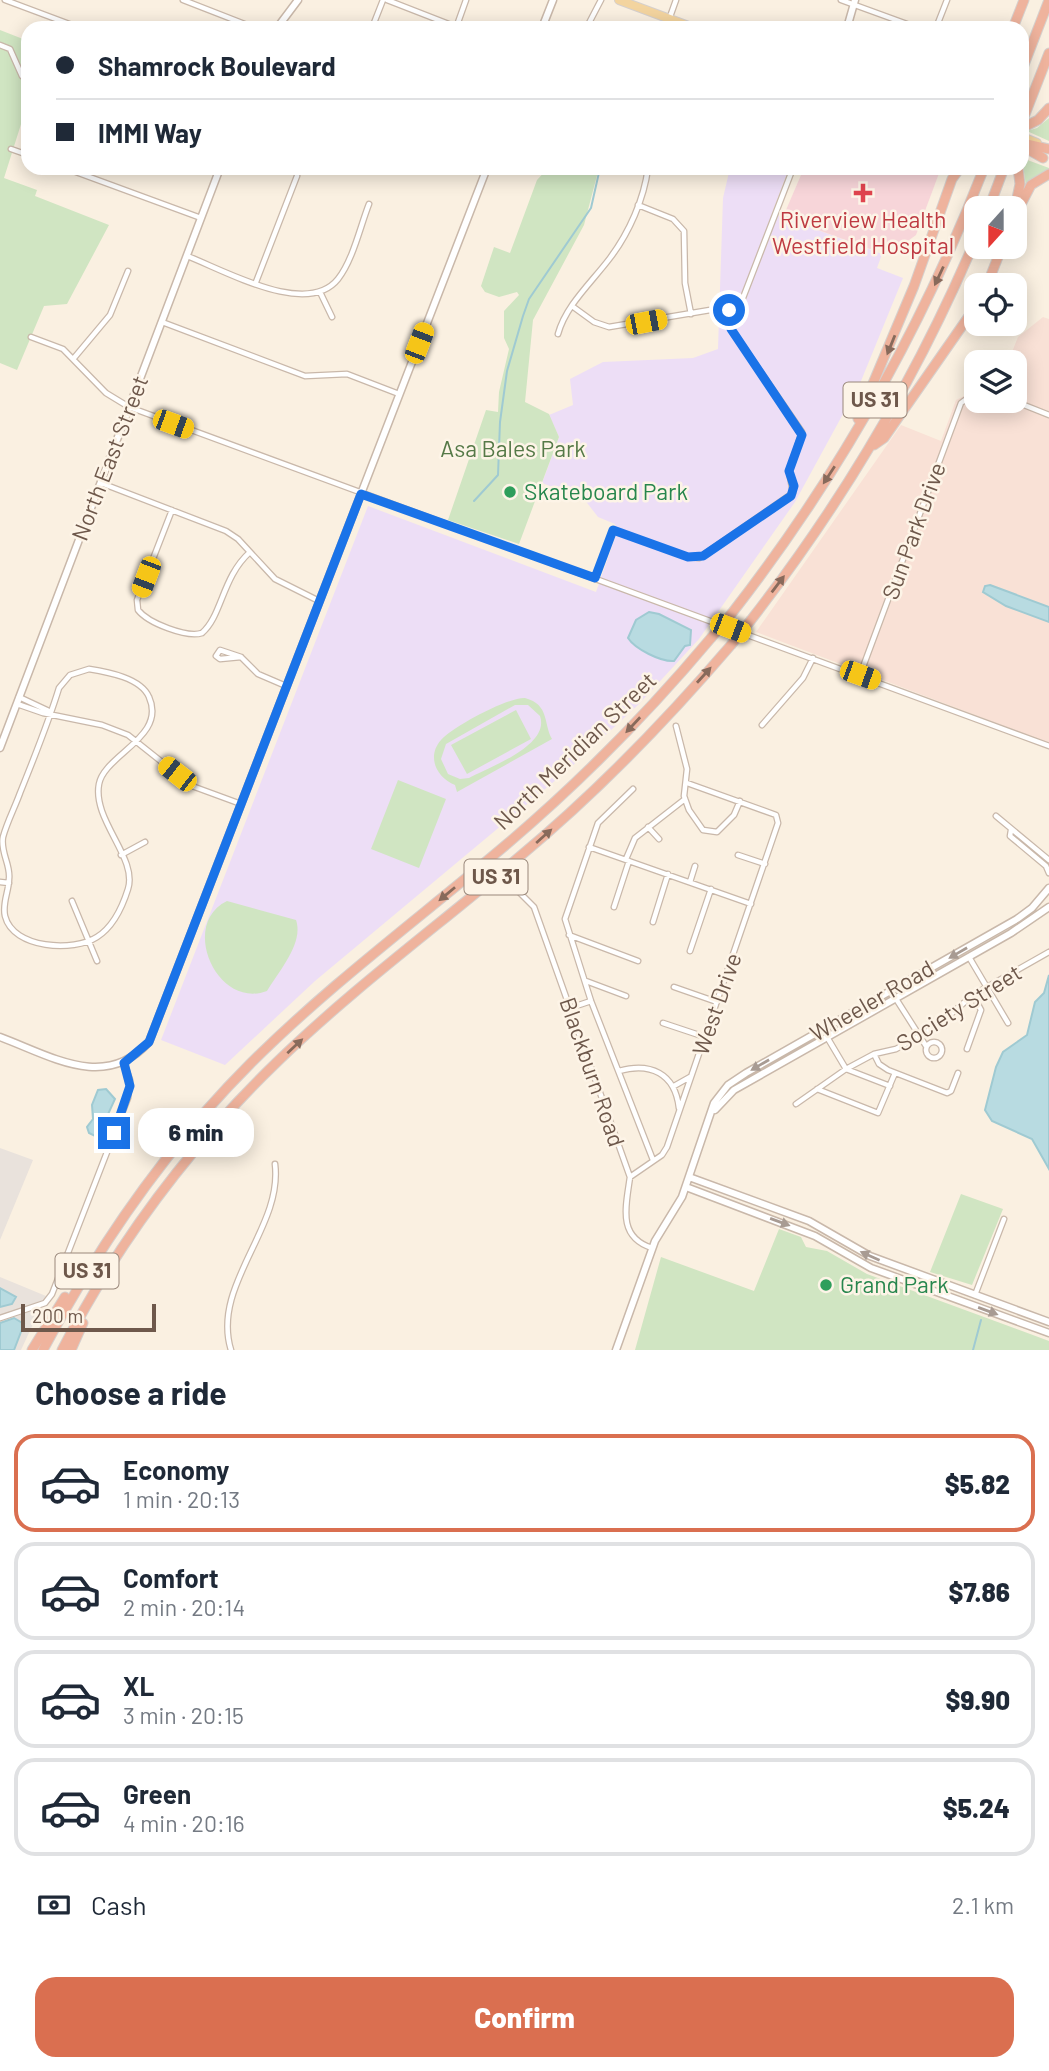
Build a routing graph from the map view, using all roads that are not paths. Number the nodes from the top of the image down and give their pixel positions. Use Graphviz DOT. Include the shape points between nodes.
graph roads {
  1 [pos="5,0"];
  2 [pos="183,0"];
  3 [pos="298,0"];
  4 [pos="385,0"];
  5 [pos="466,0"];
  6 [pos="553,0"];
  7 [pos="601,0"];
  8 [pos="619,0"];
  9 [pos="676,0"];
  10 [pos="841,0"];
  11 [pos="947,0"];
  12 [pos="1024,0"];
  13 [pos="1049,0"];
  14 [pos="855,2"];
  15 [pos="669,19"];
  16 [pos="61,21"];
  17 [pos="237,21"];
  18 [pos="282,21"];
  19 [pos="375,21"];
  20 [pos="439,21"];
  21 [pos="459,21"];
  22 [pos="545,21"];
  23 [pos="590,21"];
  24 [pos="675,21"];
  25 [pos="848,21"];
  26 [pos="901,21"];
  27 [pos="939,21"];
  28 [pos="1016,21"];
  29 [pos="0,45"];
  30 [pos="1029,52"];
  31 [pos="1049,53"];
  32 [pos="21,73"];
  33 [pos="1029,103"];
  34 [pos="1049,108"];
  35 [pos="1029,124"];
  36 [pos="1029,140"];
  37 [pos="1029,147"];
  38 [pos="1049,148"];
  39 [pos="12,149"];
  40 [pos="1029,150"];
  41 [pos="21,152"];
  42 [pos="1046,160"];
  43 [pos="1049,174"];
  44 [pos="84,175"];
  45 [pos="217,175"];
  46 [pos="484,175"];
  47 [pos="646,175"];
  48 [pos="790,175"];
  49 [pos="953,175"];
  50 [pos="956,175"];
  51 [pos="981,175"];
  52 [pos="1001,175"];
  53 [pos="1019,175"];
  54 [pos="297,176"];
  55 [pos="953,179"];
  56 [pos="994,196"];
  57 [pos="1018,196"];
  58 [pos="1025,196"];
  59 [pos="369,204"];
  60 [pos="638,205"];
  61 [pos="201,218"];
  62 [pos="187,256"];
  63 [pos="967,259"];
  64 [pos="128,271"];
  65 [pos="256,282"];
  66 [pos="320,292"];
  67 [pos="572,306"];
  68 [pos="691,314"];
  69 [pos="736,314"];
  70 [pos="332,317"];
  71 [pos="162,322"];
  72 [pos="964,323"];
  73 [pos="558,334"];
  74 [pos="31,337"];
  75 [pos="74,358"];
  76 [pos="399,394"];
  77 [pos="964,401"];
  78 [pos="1027,406"];
  79 [pos="129,407"];
  80 [pos="1049,415"];
  81 [pos="851,440"];
  82 [pos="870,449"];
  83 [pos="100,483"];
  84 [pos="361,494"];
  85 [pos="172,510"];
  86 [pos="250,552"];
  87 [pos="595,578"];
  88 [pos="319,601"];
  89 [pos="241,657"];
  90 [pos="813,658"];
  91 [pos="860,675"];
  92 [pos="286,685"];
  93 [pos="18,700"];
  94 [pos="51,713"];
  95 [pos="762,725"];
  96 [pos="676,726"];
  97 [pos="136,741"];
  98 [pos="1049,746"];
  99 [pos="0,748"];
  100 [pos="687,783"];
  101 [pos="633,789"];
  102 [pos="685,799"];
  103 [pos="740,801"];
  104 [pos="241,804"];
  105 [pos="996,816"];
  106 [pos="649,827"];
  107 [pos="1011,830"];
  108 [pos="659,839"];
  109 [pos="145,842"];
  110 [pos="589,846"];
  111 [pos="121,855"];
  112 [pos="738,855"];
  113 [pos="627,860"];
  114 [pos="1049,860"];
  115 [pos="765,864"];
  116 [pos="695,866"];
  117 [pos="1049,873"];
  118 [pos="668,874"];
  119 [pos="0,882"];
  120 [pos="690,882"];
  121 [pos="9,883"];
  122 [pos="1049,888"];
  123 [pos="711,889"];
  124 [pos="518,891"];
  125 [pos="72,901"];
  126 [pos="751,904"];
  127 [pos="614,907"];
  128 [pos="1049,907"];
  129 [pos="653,922"];
  130 [pos="568,935"];
  131 [pos="88,942"];
  132 [pos="690,951"];
  133 [pos="1049,952"];
  134 [pos="969,957"];
  135 [pos="97,961"];
  136 [pos="638,961"];
  137 [pos="585,981"];
  138 [pos="674,987"];
  139 [pos="988,988"];
  140 [pos="891,991"];
  141 [pos="972,995"];
  142 [pos="626,996"];
  143 [pos="895,998"];
  144 [pos="591,1001"];
  145 [pos="717,1002"];
  146 [pos="570,1008"];
  147 [pos="663,1023"];
  148 [pos="1008,1023"];
  149 [pos="0,1037"];
  150 [pos="705,1037"];
  151 [pos="827,1037"];
  152 [pos="918,1037"];
  153 [pos="926,1046"];
  154 [pos="967,1049"];
  155 [pos="874,1054"];
  156 [pos="124,1063"];
  157 [pos="846,1069"];
  158 [pos="618,1071"];
  159 [pos="895,1073"];
  160 [pos="958,1073"];
  161 [pos="691,1077"];
  162 [pos="674,1086"];
  163 [pos="890,1086"];
  164 [pos="817,1089"];
  165 [pos="796,1104"];
  166 [pos="679,1112"];
  167 [pos="707,1124"];
  168 [pos="653,1160"];
  169 [pos="275,1164"];
  170 [pos="630,1177"];
  171 [pos="689,1177"];
  172 [pos="166,1187"];
  173 [pos="685,1190"];
  174 [pos="137,1196"];
  175 [pos="1004,1219"];
  176 [pos="652,1248"];
  177 [pos="926,1278"];
  178 [pos="923,1287"];
  179 [pos="975,1295"];
  180 [pos="0,1318"];
  181 [pos="1049,1322"];
  182 [pos="1049,1332"];
  183 [pos="33,1350"];
  184 [pos="43,1350"];
  185 [pos="62,1350"];
  186 [pos="71,1350"];
  187 [pos="231,1350"];
  188 [pos="616,1350"];
  1 -- 16 [label="street"];
  2 -- 17 [label="street"];
  3 -- 18 [label="street"];
  4 -- 19 [label="street"];
  4 -- 20 [label="street"];
  5 -- 21 [label="street"];
  6 -- 22 [label="street"];
  7 -- 23 [label="street"];
  8 -- 15 [label="main road"];
  9 -- 15 [label="street"];
  10 -- 14 [label="street"];
  11 -- 27 [label="street"];
  12 -- 28 [label="highway"];
  13 -- 30 [label="highway"];
  14 -- 25 [label="street"];
  14 -- 26 [label="street"];
  15 -- 24 [label="main road"];
  29 -- 32 [label="street" via="13,52"];
  31 -- 33 [label="highway"];
  34 -- 35 [label="highway"];
  36 -- 38 [label="main road"];
  37 -- 38 [label="highway"];
  39 -- 41 [label="street"];
  40 -- 42 [label="highway"];
  43 -- 58 [label="highway" via="1031,185"];
  44 -- 61 [label="street"];
  45 -- 61 [label="street, North East Street"];
  46 -- 76 [label="street"];
  47 -- 60 [label="street"];
  48 -- 69 [label="street"];
  49 -- 55 [label="highway"];
  50 -- 55 [label="highway"];
  51 -- 81 [label="highway, North Meridian Street / US 31, one-way" via="928,299"];
  52 -- 56 [label="highway"];
  53 -- 57 [label="highway"];
  54 -- 65 [label="street"];
  55 -- 81 [label="highway, one-way"];
  59 -- 66 [label="street" via="342,272"];
  60 -- 67 [label="street" via="613,255"];
  60 -- 68 [label="street" via="673,219 684,231"];
  61 -- 62 [label="street, North East Street"];
  62 -- 65 [label="street"];
  62 -- 71 [label="street, North East Street"];
  63 -- 82 [label="highway, North Meridian Street / US 31" via="930,340"];
  64 -- 75 [label="street" via="110,315"];
  65 -- 66 [label="street" via="298,296"];
  66 -- 70 [label="street"];
  67 -- 68 [label="street" via="609,327"];
  67 -- 73 [label="street"];
  68 -- 69 [label="street" via="725,308"];
  69 -- 87 [label="street" via="731,329 802,432 789,471 793,493 699,558 613,530"];
  71 -- 76 [label="street" via="305,376 347,374"];
  71 -- 79 [label="street, North East Street"];
  72 -- 82 [label="highway" via="884,438"];
  74 -- 75 [label="street"];
  75 -- 79 [label="street" via="106,393"];
  76 -- 84 [label="street"];
  77 -- 91 [label="street, Sun Park Drive"];
  78 -- 80 [label="street"];
  79 -- 83 [label="street, North East Street"];
  79 -- 84 [label="street"];
  81 -- 174 [label="highway, North Meridian Street / US 31, one-way, bridge" via="776,554 712,638 622,737 563,794 274,1041 205,1112"];
  172 -- 82 [label="highway, North Meridian Street / US 31, one-way, bridge" via="275,1064 576,807 647,737 751,620"];
  83 -- 85 [label="street"];
  83 -- 93 [label="street, North East Street"];
  84 -- 87 [label="street"];
  84 -- 88 [label="street"];
  85 -- 86 [label="street" via="226,531"];
  85 -- 86 [label="street" via="137,600 145,617 192,635 202,633 229,576"];
  86 -- 88 [label="street" via="275,579"];
  87 -- 90 [label="street"];
  88 -- 92 [label="street"];
  89 -- 89 [label="street" via="220,650 216,656 220,659"];
  89 -- 92 [label="street" via="258,674"];
  90 -- 91 [label="street"];
  90 -- 95 [label="street" via="803,678"];
  91 -- 98 [label="street"];
  92 -- 104 [label="street"];
  93 -- 94 [label="street"];
  93 -- 99 [label="street, North East Street"];
  94 -- 97 [label="street" via="102,725"];
  94 -- 97 [label="street" via="62,683 79,671 95,670 133,682 145,689 152,709 148,726"];
  94 -- 121 [label="street" via="4,836"];
  96 -- 100 [label="street"];
  97 -- 104 [label="street" via="192,786"];
  97 -- 111 [label="street" via="103,773 99,783 105,821"];
  100 -- 102 [label="street"];
  100 -- 103 [label="street"];
  101 -- 110 [label="street" via="603,816"];
  102 -- 103 [label="street" via="696,824 712,833 729,821"];
  102 -- 106 [label="street"];
  103 -- 115 [label="street, West Drive" via="776,814 778,826"];
  104 -- 156 [label="street" via="149,1042"];
  105 -- 107 [label="street"];
  106 -- 108 [label="street"];
  106 -- 113 [label="street" via="633,841"];
  107 -- 114 [label="street"];
  107 -- 117 [label="street" via="1010,836"];
  109 -- 111 [label="street"];
  110 -- 113 [label="street"];
  110 -- 130 [label="street" via="568,905"];
  111 -- 131 [label="street" via="129,887 113,921"];
  112 -- 115 [label="street"];
  113 -- 118 [label="street"];
  113 -- 127 [label="street"];
  115 -- 126 [label="street, West Drive"];
  116 -- 120 [label="street"];
  118 -- 120 [label="street"];
  118 -- 129 [label="street"];
  119 -- 121 [label="street"];
  120 -- 123 [label="street"];
  121 -- 131 [label="street" via="4,913 17,934 63,945"];
  122 -- 140 [label="street, Wheeler Road, one-way" via="1017,919"];
  123 -- 126 [label="street"];
  123 -- 132 [label="street"];
  124 -- 146 [label="street, Blackburn Road" via="534,907"];
  125 -- 131 [label="street"];
  126 -- 145 [label="street, West Drive"];
  128 -- 134 [label="street, Wheeler Road"];
  130 -- 136 [label="street"];
  130 -- 137 [label="street"];
  131 -- 135 [label="street"];
  133 -- 139 [label="street, Society Street"];
  134 -- 139 [label="street"];
  134 -- 143 [label="street, Wheeler Road"];
  137 -- 142 [label="street"];
  137 -- 144 [label="street"];
  138 -- 145 [label="street"];
  139 -- 141 [label="street, Society Street"];
  139 -- 148 [label="street"];
  140 -- 143 [label="street"];
  140 -- 167 [label="street, Wheeler Road, one-way" via="734,1080 715,1101"];
  141 -- 152 [label="street, Society Street"];
  141 -- 154 [label="street" via="981,1012"];
  143 -- 151 [label="street, Wheeler Road"];
  143 -- 152 [label="street"];
  144 -- 146 [label="street"];
  144 -- 158 [label="street"];
  145 -- 150 [label="street, West Drive"];
  146 -- 170 [label="street, Blackburn Road"];
  147 -- 150 [label="street"];
  149 -- 156 [label="street" via="83,1067"];
  150 -- 161 [label="street, West Drive"];
  151 -- 157 [label="street"];
  151 -- 167 [label="street, Wheeler Road" via="734,1090 720,1102"];
  152 -- 153 [label="street"];
  152 -- 155 [label="street, Society Street"];
  155 -- 157 [label="street, Society Street"];
  155 -- 159 [label="street" via="879,1064"];
  156 -- 180 [label="street" via="130,1080 128,1098 52,1294 41,1304"];
  157 -- 163 [label="street"];
  157 -- 164 [label="street, Society Street"];
  158 -- 162 [label="street" via="654,1069"];
  158 -- 168 [label="street"];
  159 -- 160 [label="street" via="948,1093"];
  159 -- 163 [label="street"];
  161 -- 162 [label="street"];
  161 -- 166 [label="street, West Drive"];
  162 -- 166 [label="street"];
  163 -- 164 [label="street" via="879,1112"];
  164 -- 165 [label="street, Society Street"];
  166 -- 168 [label="street, West Drive" via="665,1152"];
  167 -- 171 [label="street, Wheeler Road"];
  168 -- 170 [label="street, West Drive"];
  169 -- 187 [label="street" via="276,1186 230,1306"];
  170 -- 176 [label="street, Blackburn Road" via="627,1226 635,1239"];
  171 -- 173 [label="street, Wheeler Road"];
  177 -- 171 [label="street, one-way" via="870,1256 809,1221"];
  172 -- 185 [label="highway, North Meridian Street / US 31" via="109,1269"];
  172 -- 186 [label="highway" via="99,1293"];
  173 -- 176 [label="street, Wheeler Road"];
  173 -- 178 [label="street, one-way" via="805,1231 871,1268"];
  174 -- 183 [label="highway" via="86,1264"];
  174 -- 184 [label="highway, North Meridian Street / US 31"];
  175 -- 179 [label="street"];
  176 -- 188 [label="street, Wheeler Road"];
  177 -- 178 [label="street"];
  177 -- 179 [label="street"];
  178 -- 182 [label="street, one-way"];
  179 -- 181 [label="street"];
}
